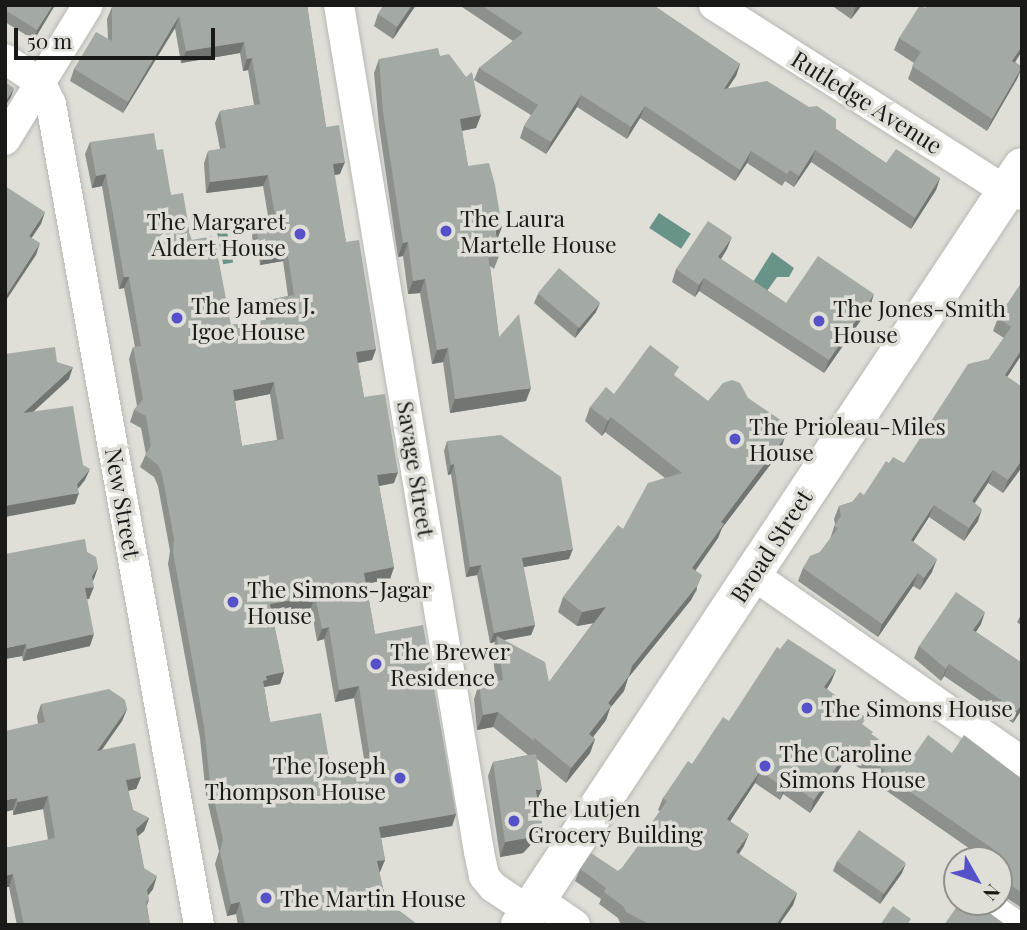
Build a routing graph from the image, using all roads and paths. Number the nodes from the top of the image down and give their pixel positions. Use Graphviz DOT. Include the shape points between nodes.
graph roads {
  1 [pos="88,5"];
  2 [pos="339,5"];
  3 [pos="714,5"];
  4 [pos="5,59"];
  5 [pos="41,83"];
  6 [pos="5,140"];
  7 [pos="1016,184"];
  8 [pos="752,574"];
  9 [pos="1022,762"];
  10 [pos="529,912"];
  11 [pos="199,925"];
  12 [pos="575,925"];
  1 -- 5 [label="street"];
  2 -- 10 [label="street, Savage Street" via="484,876"];
  3 -- 7 [label="street, Rutledge Avenue"];
  4 -- 5 [label="street"];
  5 -- 6 [label="street"];
  5 -- 11 [label="street, New Street" via="51,104"];
  7 -- 8 [label="main road, Broad Street"];
  8 -- 9 [label="street"];
  8 -- 10 [label="main road, Broad Street"];
  10 -- 12 [label="street, Savage Street"];
}
